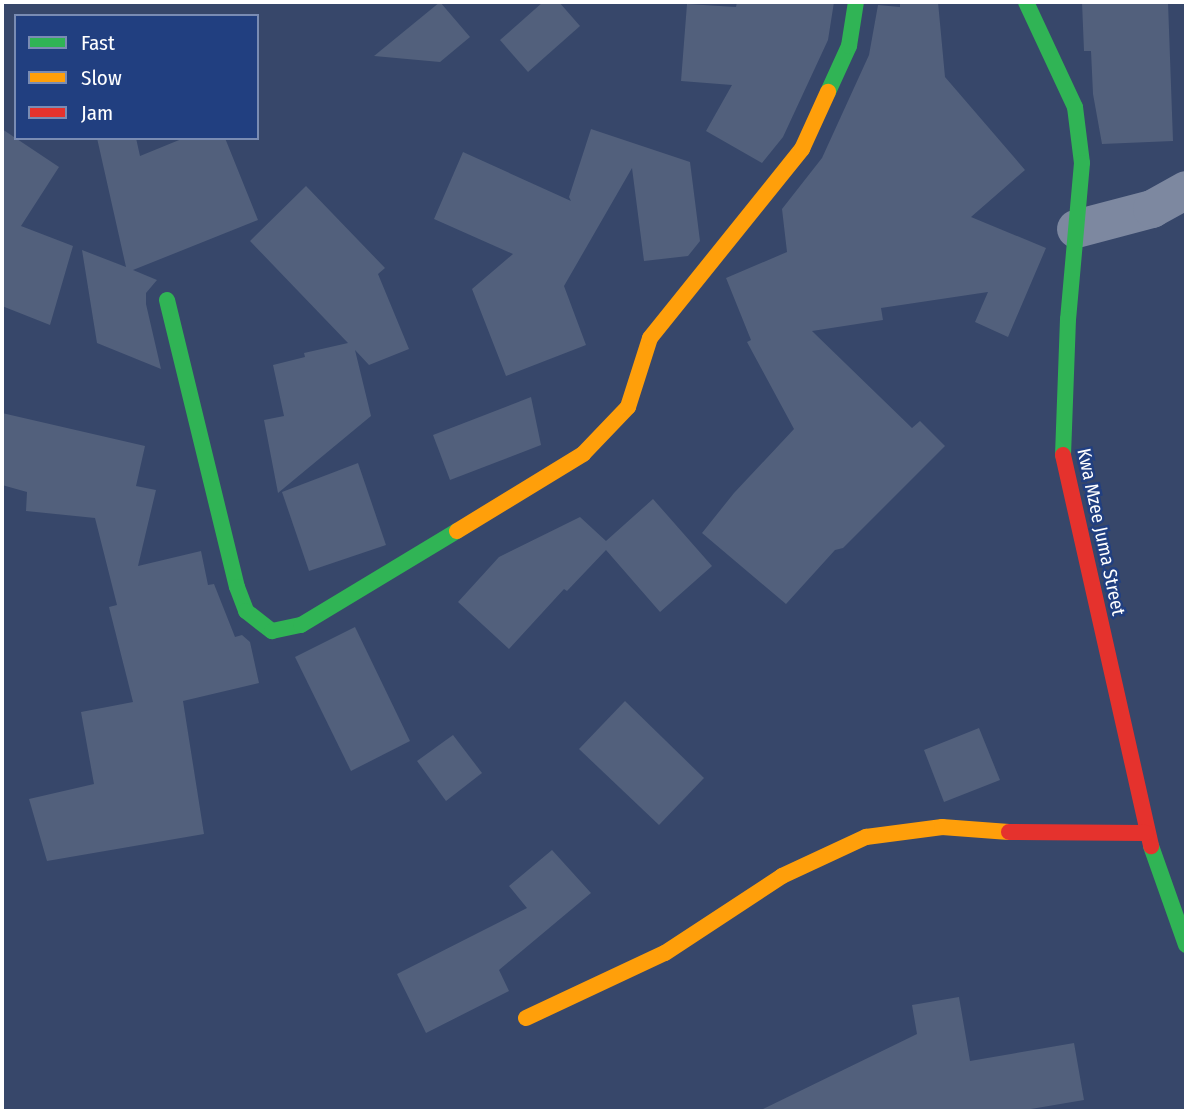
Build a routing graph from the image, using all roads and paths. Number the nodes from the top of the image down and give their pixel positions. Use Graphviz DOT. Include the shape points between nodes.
graph roads {
  1 [pos="856,2"];
  2 [pos="1026,2"];
  3 [pos="1186,190"];
  4 [pos="1076,229"];
  5 [pos="167,300"];
  6 [pos="1146,833"];
  7 [pos="1186,945"];
  8 [pos="526,1018"];
  1 -- 5 [label="street" via="849,46 802,149 650,338 628,407 583,454 301,625 272,631 246,611"];
  2 -- 4 [label="street, Kwa Mzee Juma Street" via="1075,107 1083,163"];
  3 -- 4 [label="street" via="1152,209"];
  4 -- 6 [label="street, Kwa Mzee Juma Street" via="1060,446"];
  6 -- 7 [label="street, Kwa Mzee Juma Street"];
  6 -- 8 [label="street" via="1018,833 942,827 866,837 782,876 665,953"];
}
